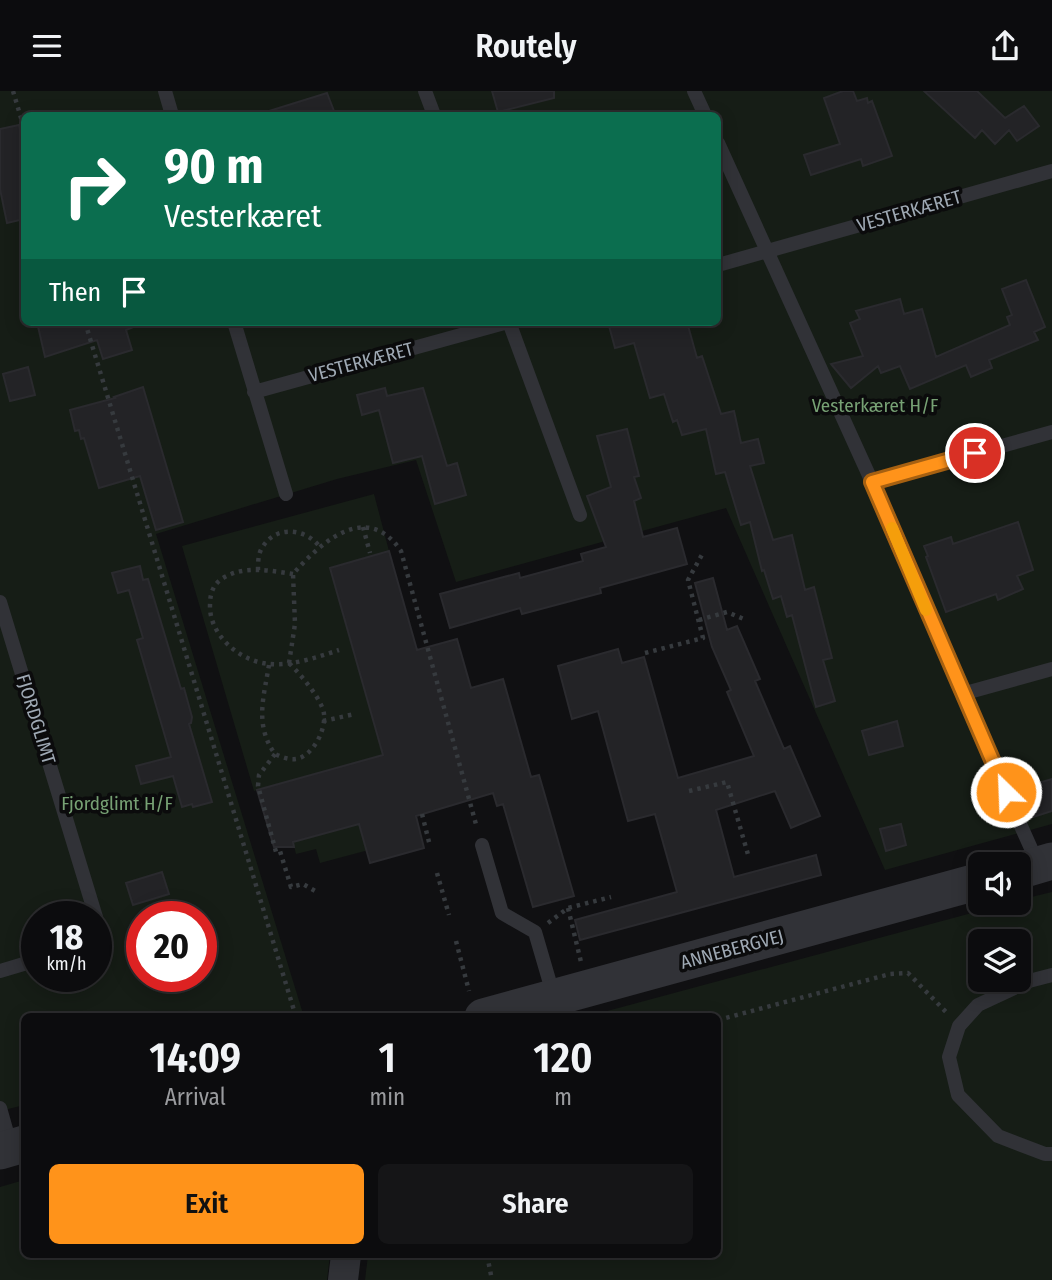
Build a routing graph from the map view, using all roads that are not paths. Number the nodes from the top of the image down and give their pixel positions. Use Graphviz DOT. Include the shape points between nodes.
graph roads {
  1 [pos="165,91"];
  2 [pos="425,91"];
  3 [pos="694,91"];
  4 [pos="171,112"];
  5 [pos="433,112"];
  6 [pos="704,112"];
  7 [pos="721,150"];
  8 [pos="1052,171"];
  9 [pos="765,252"];
  10 [pos="721,264"];
  11 [pos="235,326"];
  12 [pos="494,326"];
  13 [pos="510,326"];
  14 [pos="254,392"];
  15 [pos="1052,432"];
  16 [pos="872,482"];
  17 [pos="286,494"];
  18 [pos="580,515"];
  19 [pos="0,602"];
  20 [pos="1052,670"];
  21 [pos="962,694"];
  22 [pos="482,845"];
  23 [pos="1036,866"];
  24 [pos="968,884"];
  25 [pos="91,901"];
  26 [pos="21,965"];
  27 [pos="0,971"];
  28 [pos="1052,975"];
  29 [pos="554,997"];
  30 [pos="477,1006"];
  31 [pos="0,1108"];
  32 [pos="12,1148"];
  33 [pos="1052,1154"];
  34 [pos="346,1258"];
  35 [pos="343,1280"];
  1 -- 4 [label="lane"];
  2 -- 5 [label="lane"];
  3 -- 6 [label="lane"];
  7 -- 9 [label="lane"];
  8 -- 9 [label="lane, VESTERKÆRET"];
  9 -- 10 [label="lane, VESTERKÆRET"];
  9 -- 16 [label="lane"];
  11 -- 14 [label="lane"];
  12 -- 14 [label="lane, VESTERKÆRET"];
  13 -- 18 [label="lane, VESTERKÆRET"];
  14 -- 17 [label="lane"];
  15 -- 16 [label="lane"];
  16 -- 21 [label="lane"];
  19 -- 25 [label="lane, FJORDGLIMT"];
  20 -- 21 [label="lane"];
  21 -- 23 [label="lane"];
  22 -- 29 [label="lane" via="502,913 535,932"];
  24 -- 29 [label="street, ANNEBERGVEJ"];
  26 -- 27 [label="lane"];
  28 -- 33 [label="lane" via="978,1005 959,1026 949,1057 958,1094 998,1136"];
  29 -- 30 [label="street, ANNEBERGVEJ"];
  31 -- 32 [label="lane"];
  34 -- 35 [label="street"];
}
